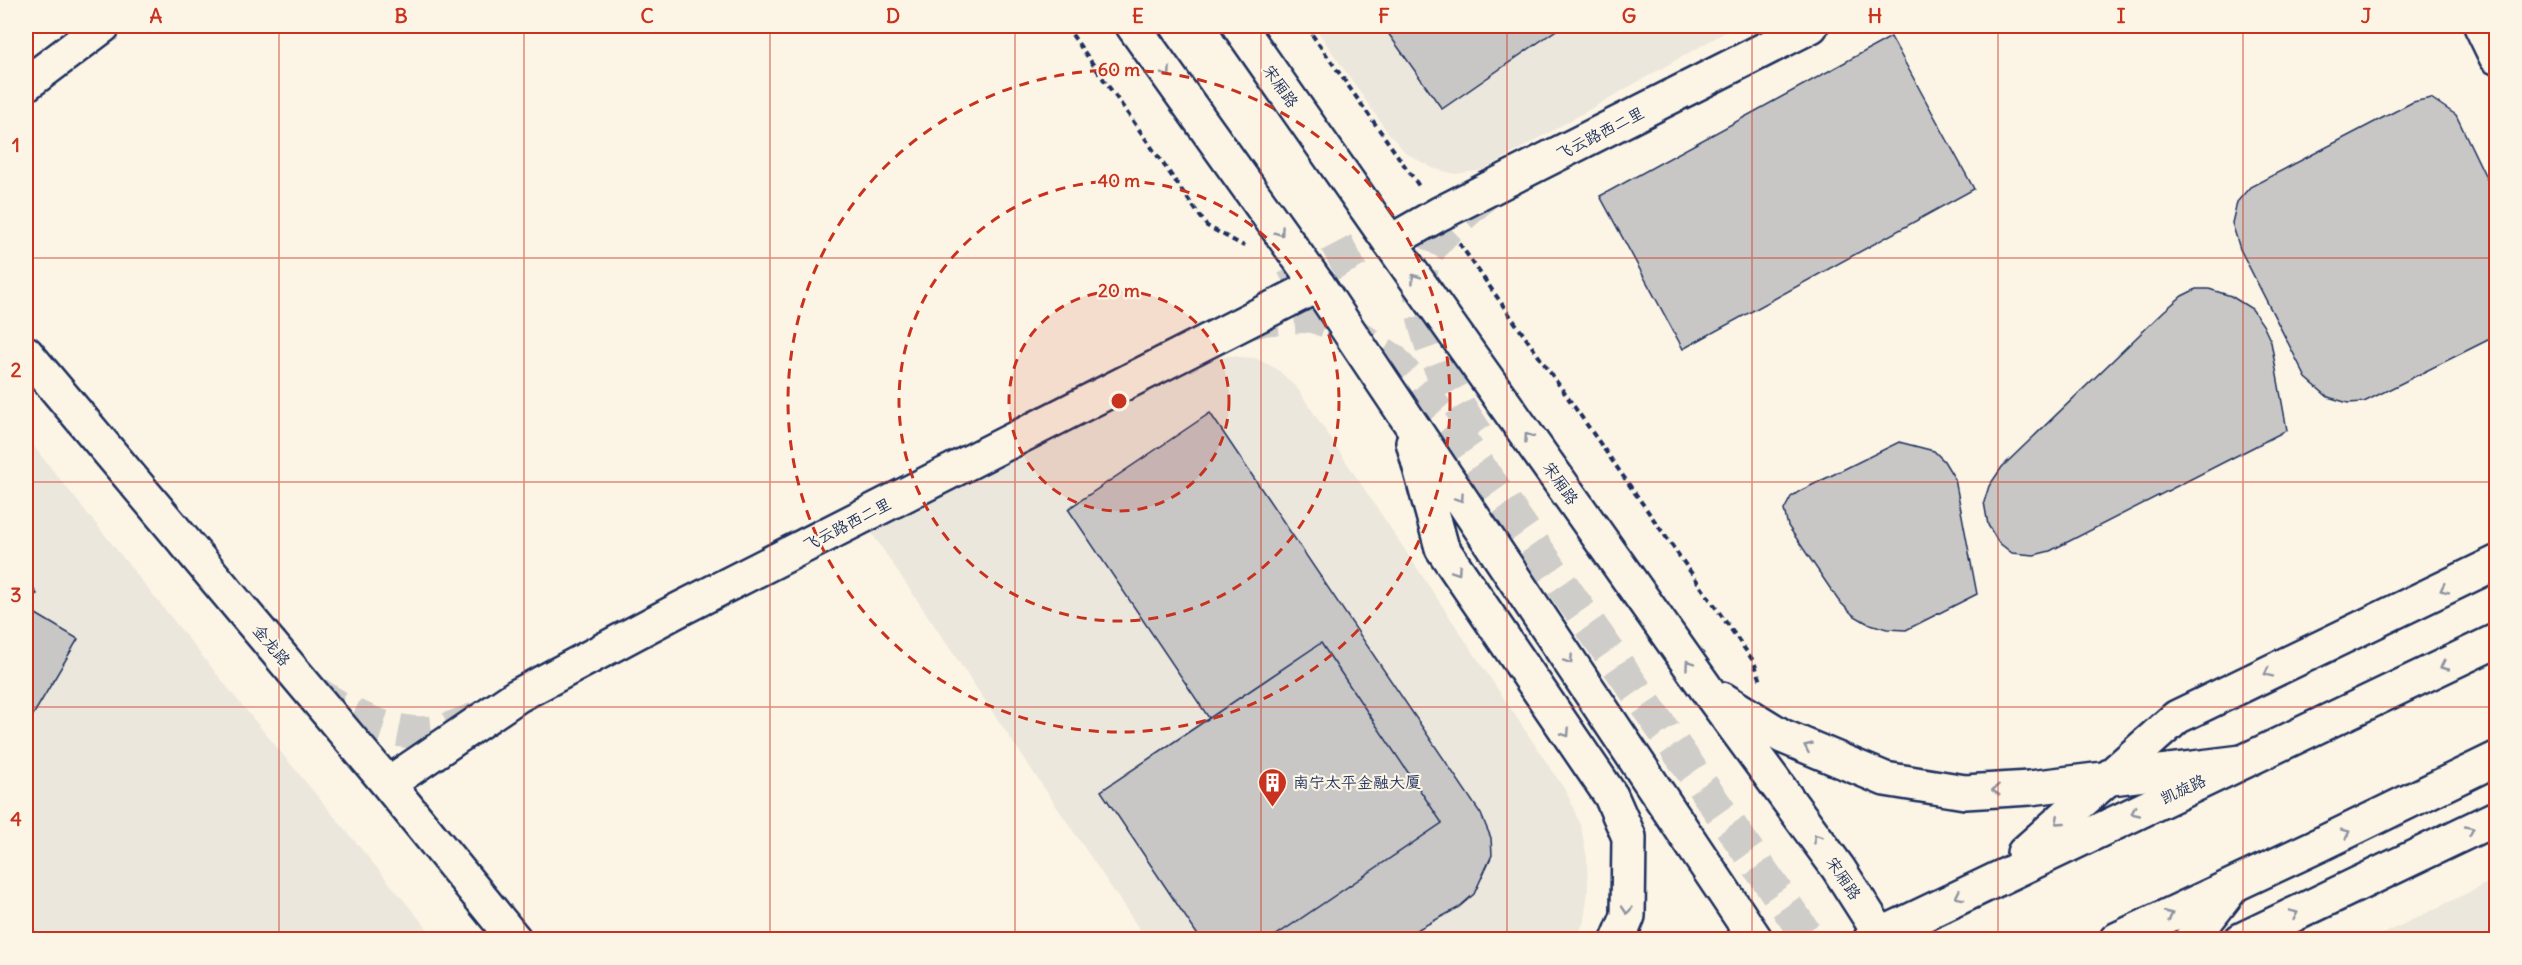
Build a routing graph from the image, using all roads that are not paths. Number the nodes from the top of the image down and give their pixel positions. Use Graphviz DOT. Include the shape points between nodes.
graph roads {
  1 [pos="103,26"];
  2 [pos="1133,26"];
  3 [pos="1239,26"];
  4 [pos="1811,26"];
  5 [pos="2481,26"];
  6 [pos="2496,57"];
  7 [pos="26,84"];
  8 [pos="1390,242"];
  9 [pos="1318,285"];
  10 [pos="26,353"];
  11 [pos="1407,417"];
  12 [pos="2496,563"];
  13 [pos="2496,641"];
  14 [pos="1708,691"];
  15 [pos="2496,759"];
  16 [pos="2242,762"];
  17 [pos="2108,778"];
  18 [pos="388,784"];
  19 [pos="2496,818"];
  20 [pos="1994,879"];
  21 [pos="2233,886"];
  22 [pos="1878,938"];
  23 [pos="515,939"];
  24 [pos="1618,939"];
  25 [pos="1756,939"];
  26 [pos="2116,939"];
  27 [pos="2192,939"];
  28 [pos="2241,939"];
  1 -- 7 [label="street"];
  2 -- 9 [label="street, one-way"];
  3 -- 8 [label="street, 宋厢路"];
  4 -- 8 [label="street, 飞云路西二里"];
  5 -- 6 [label="street"];
  14 -- 8 [label="street, 宋厢路, one-way"];
  9 -- 11 [label="street"];
  9 -- 18 [label="street, 飞云路西二里" via="527,690"];
  10 -- 18 [label="street, 金龙路"];
  11 -- 24 [label="street, one-way" via="1442,548 1611,796 1629,837 1628,916"];
  11 -- 25 [label="street, one-way"];
  12 -- 17 [label="street, one-way" via="2177,717"];
  13 -- 16 [label="street, 凯旋路, one-way"];
  17 -- 14 [label="street, one-way" via="1965,792 1886,779 1782,736"];
  22 -- 14 [label="street, 宋厢路, one-way" via="1838,868"];
  21 -- 15 [label="street, one-way"];
  16 -- 17 [label="street"];
  16 -- 20 [label="street, 凯旋路, one-way"];
  17 -- 20 [label="street, one-way"];
  18 -- 23 [label="street, 金龙路"];
  28 -- 19 [label="street, one-way"];
  20 -- 22 [label="street, 凯旋路, one-way"];
  26 -- 21 [label="street, one-way"];
  21 -- 27 [label="street"];
}
